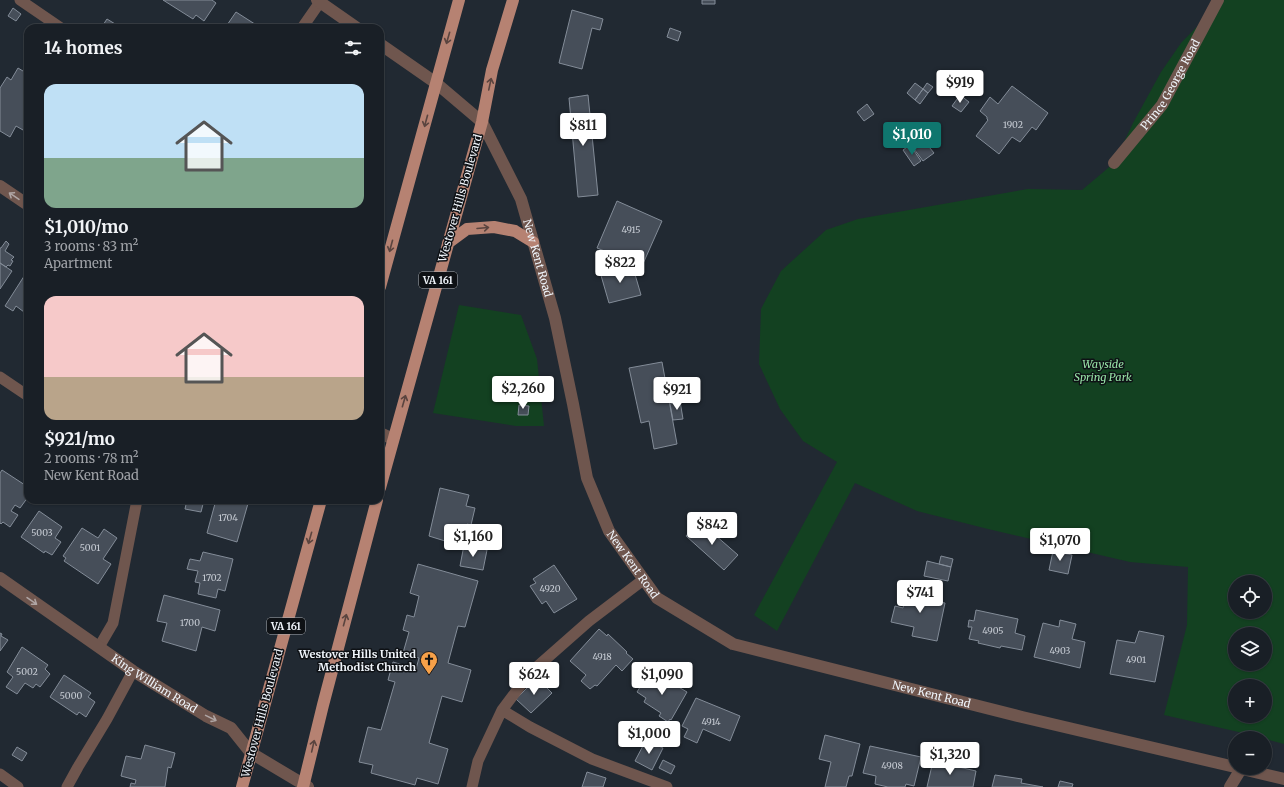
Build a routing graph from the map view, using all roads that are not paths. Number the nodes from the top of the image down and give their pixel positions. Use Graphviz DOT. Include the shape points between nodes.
graph roads {
  1 [pos="20,0"];
  2 [pos="459,0"];
  3 [pos="513,0"];
  4 [pos="1218,0"];
  5 [pos="318,1"];
  6 [pos="55,24"];
  7 [pos="304,24"];
  8 [pos="351,24"];
  9 [pos="384,47"];
  10 [pos="436,83"];
  11 [pos="482,122"];
  12 [pos="1114,164"];
  13 [pos="0,186"];
  14 [pos="24,202"];
  15 [pos="533,242"];
  16 [pos="448,243"];
  17 [pos="384,273"];
  18 [pos="0,376"];
  19 [pos="24,393"];
  20 [pos="384,435"];
  21 [pos="393,439"];
  22 [pos="384,473"];
  23 [pos="136,504"];
  24 [pos="320,504"];
  25 [pos="376,504"];
  26 [pos="0,578"];
  27 [pos="643,580"];
  28 [pos="99,647"];
  29 [pos="133,671"];
  30 [pos="502,710"];
  31 [pos="251,753"];
  32 [pos="1228,766"];
  33 [pos="0,774"];
  34 [pos="1235,775"];
  35 [pos="1267,775"];
  36 [pos="1284,779"];
  37 [pos="305,786"];
  38 [pos="18,787"];
  39 [pos="67,787"];
  40 [pos="242,787"];
  41 [pos="472,787"];
  42 [pos="667,787"];
  43 [pos="1230,787"];
  1 -- 6 [label="lane"];
  2 -- 10 [label="main road, one-way"];
  11 -- 3 [label="main road, Westover Hills Boulevard / VA 161, one-way" via="492,70"];
  4 -- 12 [label="street, Prince George Road" via="1162,105"];
  5 -- 7 [label="lane"];
  5 -- 8 [label="street"];
  9 -- 10 [label="street, New Kent Road"];
  10 -- 11 [label="street, New Kent Road"];
  10 -- 17 [label="main road, one-way"];
  11 -- 15 [label="street, New Kent Road" via="521,199"];
  11 -- 16 [label="main road, Westover Hills Boulevard / VA 161"];
  14 -- 13 [label="street, one-way"];
  16 -- 15 [label="main road, one-way" via="467,229 494,226 515,231"];
  15 -- 27 [label="street, New Kent Road" via="555,318 588,478 609,531"];
  21 -- 16 [label="main road, Westover Hills Boulevard / VA 161, one-way"];
  18 -- 19 [label="lane"];
  20 -- 21 [label="street"];
  21 -- 22 [label="main road, Westover Hills Boulevard / VA 161"];
  23 -- 28 [label="lane" via="112,623"];
  24 -- 31 [label="main road, Westover Hills Boulevard / VA 161, one-way"];
  37 -- 25 [label="main road, one-way" via="323,705"];
  26 -- 28 [label="street, King William Road, one-way"];
  27 -- 30 [label="lane" via="589,621 530,673"];
  27 -- 32 [label="street, New Kent Road" via="657,598 733,644"];
  28 -- 29 [label="street, King William Road"];
  29 -- 31 [label="street, King William Road, one-way" via="206,716 231,728"];
  29 -- 39 [label="lane" via="108,719"];
  30 -- 41 [label="lane" via="478,761"];
  30 -- 42 [label="lane" via="592,759"];
  31 -- 37 [label="street, King William Road"];
  31 -- 40 [label="main road, Westover Hills Boulevard / VA 161"];
  33 -- 38 [label="lane"];
  34 -- 43 [label="street"];
  35 -- 36 [label="street, New Kent Road"];
}
